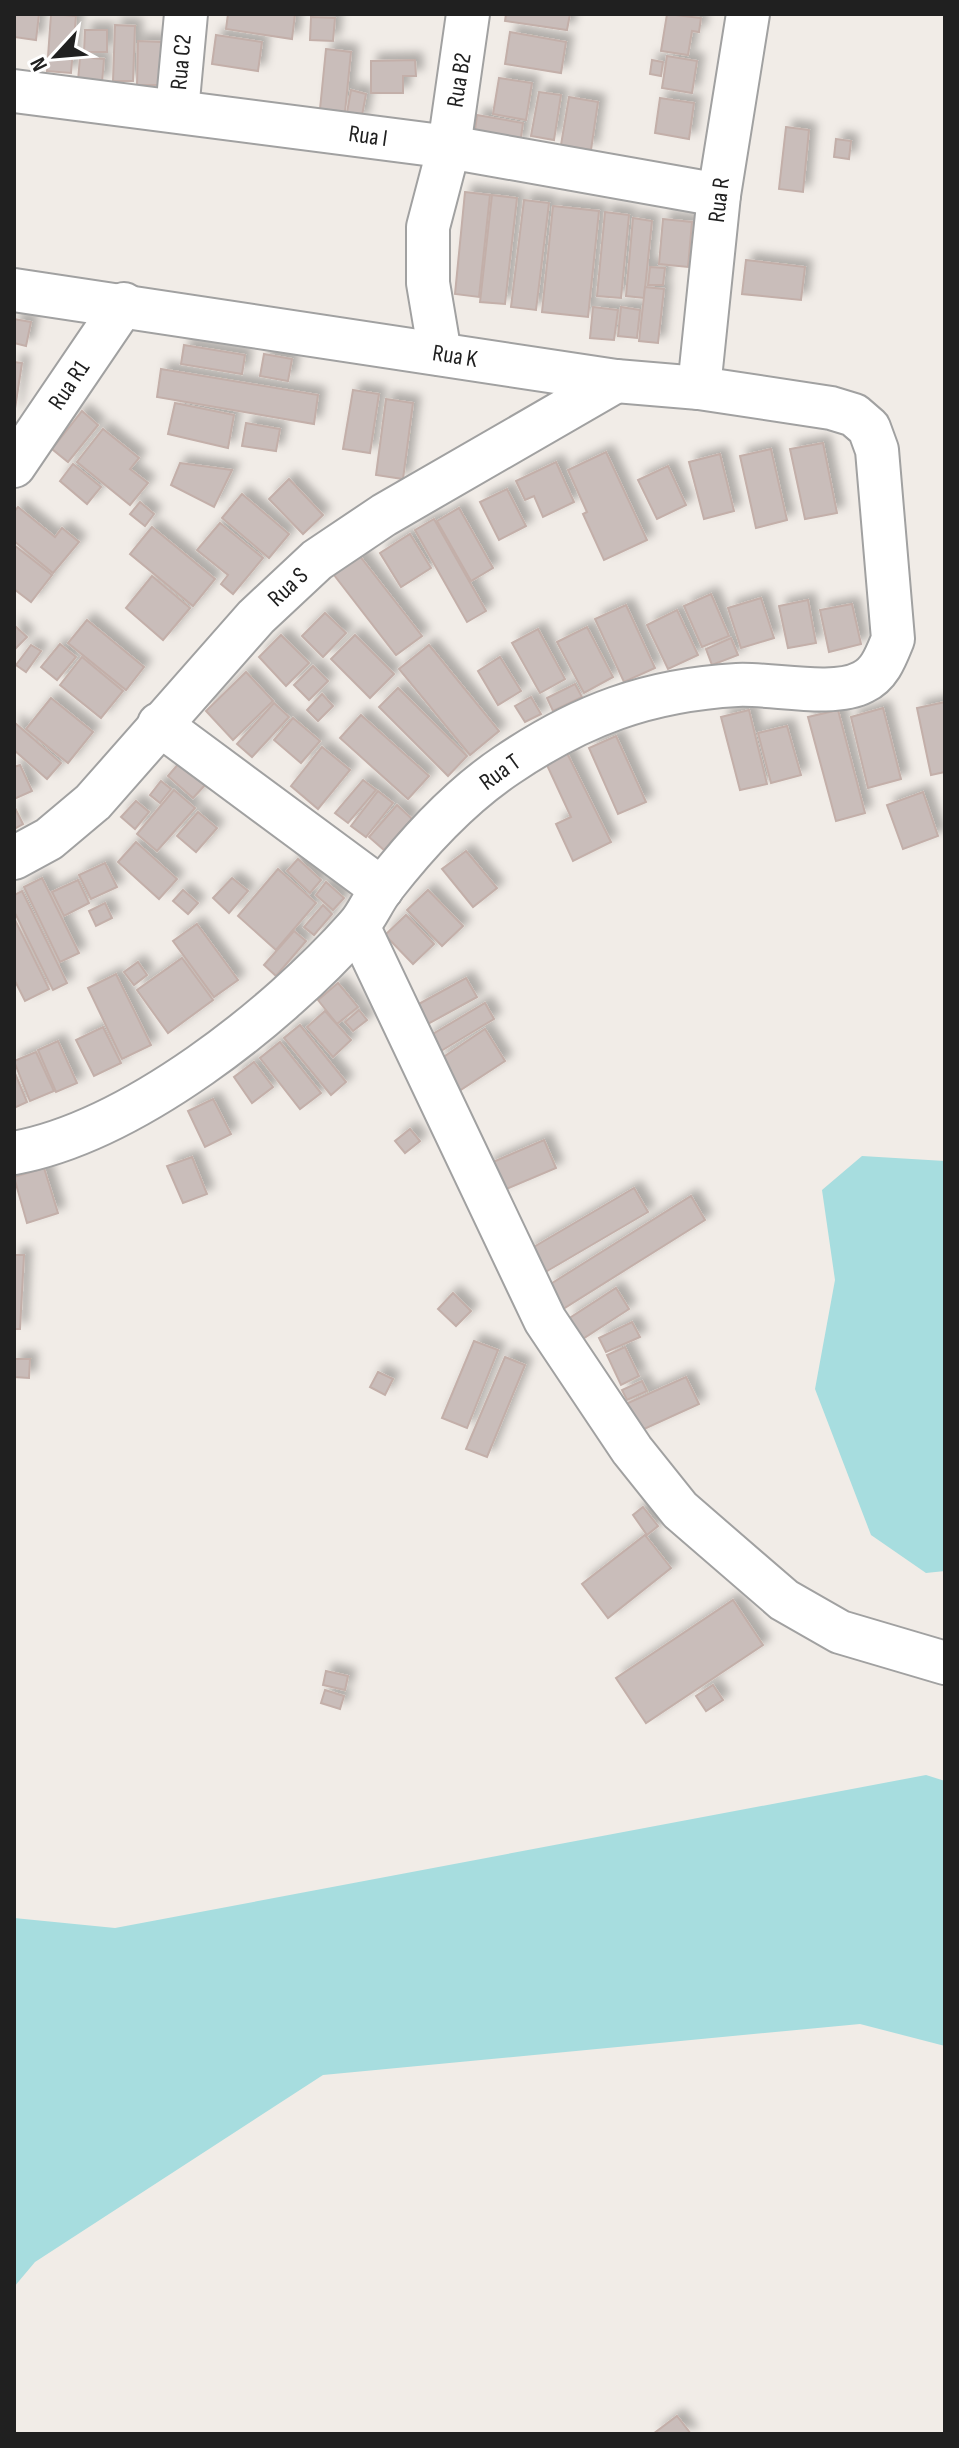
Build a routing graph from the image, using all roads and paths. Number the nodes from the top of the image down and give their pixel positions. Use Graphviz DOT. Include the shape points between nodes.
graph roads {
  1 [pos="186,14"];
  2 [pos="468,14"];
  3 [pos="748,14"];
  4 [pos="14,91"];
  5 [pos="177,111"];
  6 [pos="449,147"];
  7 [pos="719,195"];
  8 [pos="14,290"];
  9 [pos="124,304"];
  10 [pos="440,354"];
  11 [pos="616,381"];
  12 [pos="699,388"];
  13 [pos="877,450"];
  14 [pos="14,466"];
  15 [pos="159,724"];
  16 [pos="14,858"];
  17 [pos="382,889"];
  18 [pos="358,926"];
  19 [pos="14,1153"];
  20 [pos="945,1663"];
  1 -- 5 [label="street, Rua C2"];
  2 -- 6 [label="street, Rua B2"];
  3 -- 7 [label="street, Rua R"];
  4 -- 5 [label="street, Rua I"];
  5 -- 6 [label="street, Rua I"];
  6 -- 7 [label="street, Rua I"];
  6 -- 10 [label="street, Rua B2" via="428,227 428,283"];
  7 -- 12 [label="street, Rua R"];
  8 -- 9 [label="street, Rua K"];
  9 -- 10 [label="street, Rua K"];
  9 -- 14 [label="street, Rua R1"];
  10 -- 11 [label="street, Rua K"];
  11 -- 12 [label="street, Rua K"];
  11 -- 15 [label="street, Rua S" via="384,515 317,560 256,617"];
  12 -- 13 [label="street, Rua K" via="854,415 869,428"];
  13 -- 17 [label="street, Rua T" via="893,639 882,665 865,682 846,688 739,685 659,693 575,723 505,766 445,815"];
  15 -- 16 [label="street, Rua S" via="93,802 49,839"];
  15 -- 17 [label="street"];
  17 -- 18 [label="street, Rua T"];
  18 -- 19 [label="street, Rua T" via="263,1019 165,1091 46,1147"];
  18 -- 20 [label="street" via="545,1320 632,1450 680,1510 784,1600 840,1632"];
}
